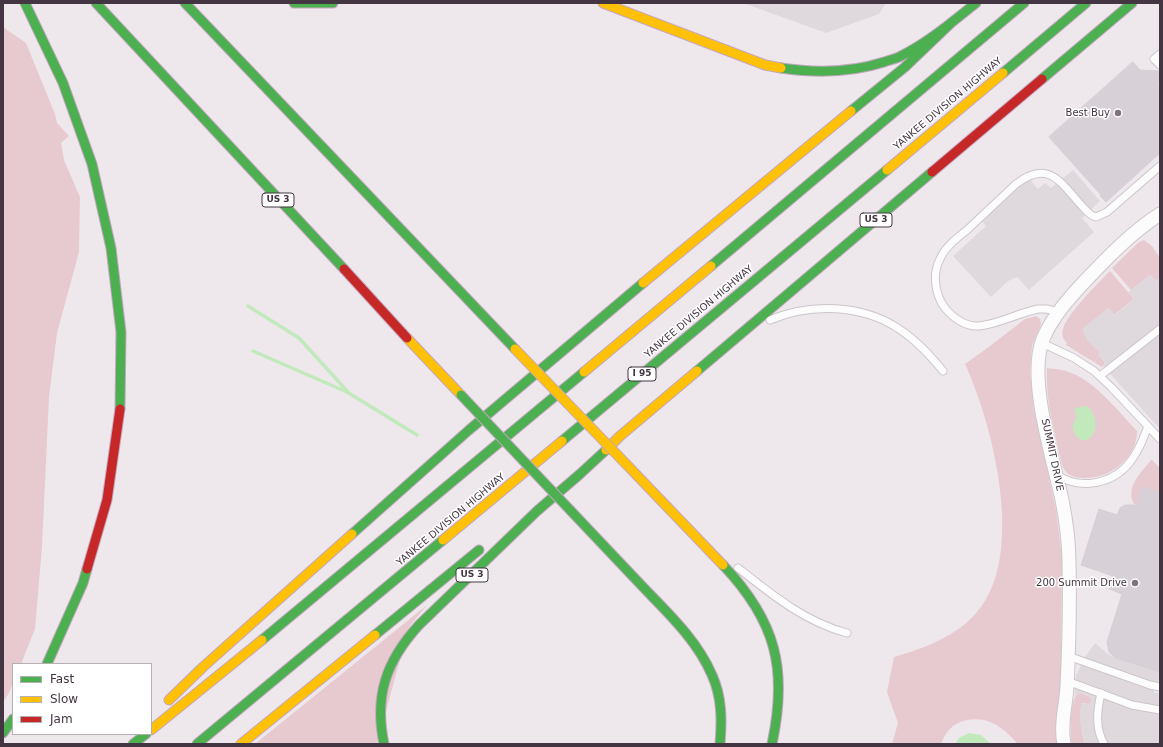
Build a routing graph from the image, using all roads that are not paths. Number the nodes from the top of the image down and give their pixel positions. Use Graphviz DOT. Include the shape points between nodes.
graph roads {
  1 [pos="25,3"];
  2 [pos="96,3"];
  3 [pos="185,3"];
  4 [pos="294,3"];
  5 [pos="333,3"];
  6 [pos="603,3"];
  7 [pos="976,3"];
  8 [pos="1024,3"];
  9 [pos="1086,3"];
  10 [pos="1132,3"];
  11 [pos="951,23"];
  12 [pos="1160,54"];
  13 [pos="1160,65"];
  14 [pos="1160,166"];
  15 [pos="1160,214"];
  16 [pos="1060,312"];
  17 [pos="1160,329"];
  18 [pos="736,338"];
  19 [pos="1042,344"];
  20 [pos="943,371"];
  21 [pos="1100,376"];
  22 [pos="1148,426"];
  23 [pos="620,436"];
  24 [pos="1160,439"];
  25 [pos="1056,474"];
  26 [pos="511,523"];
  27 [pos="685,526"];
  28 [pos="488,542"];
  29 [pos="846,633"];
  30 [pos="1068,656"];
  31 [pos="47,663"];
  32 [pos="1068,681"];
  33 [pos="1160,687"];
  34 [pos="1101,693"];
  35 [pos="161,708"];
  36 [pos="1160,710"];
  37 [pos="12,720"];
  38 [pos="152,729"];
  39 [pos="3,734"];
  40 [pos="134,735"];
  41 [pos="145,735"];
  42 [pos="125,744"];
  43 [pos="133,744"];
  44 [pos="196,744"];
  45 [pos="241,744"];
  46 [pos="384,744"];
  47 [pos="720,744"];
  48 [pos="772,744"];
  49 [pos="1064,744"];
  50 [pos="1104,744"];
  1 -- 31 [label="highway" via="75,115 102,203 118,291 121,336 119,427 104,517 82,586"];
  2 -- 47 [label="highway, US 3, bridge" via="680,626 699,650 712,674 720,700"];
  3 -- 27 [label="highway, bridge"];
  4 -- 5 [label="highway"];
  6 -- 11 [label="highway" via="751,60 777,68 813,72 857,69 889,61 922,45"];
  7 -- 11 [label="highway"];
  8 -- 38 [label="highway" via="314,598"];
  9 -- 44 [label="highway, YANKEE DIVISION HIGHWAY / I 95"];
  10 -- 18 [label="highway, US 3"];
  11 -- 35 [label="highway" via="905,67 691,242 430,464 203,666"];
  12 -- 13 [label="lane" via="1154,59"];
  14 -- 16 [label="lane" via="1107,212 1096,217 1088,213 1055,177 1046,173 1027,176 961,235 940,258 936,277 939,296 950,314 964,322 974,326 985,325 1046,308"];
  15 -- 16 [label="street, SUMMIT DRIVE" via="1122,243 1078,288"];
  16 -- 19 [label="street, SUMMIT DRIVE"];
  17 -- 21 [label="lane"];
  18 -- 20 [label="lane" via="765,322 795,312 823,309 849,311 873,317 900,329"];
  18 -- 23 [label="highway, US 3"];
  19 -- 21 [label="lane" via="1081,362"];
  19 -- 25 [label="street, SUMMIT DRIVE" via="1039,364 1040,394"];
  21 -- 22 [label="lane"];
  22 -- 24 [label="lane"];
  22 -- 25 [label="lane" via="1130,463 1108,479 1082,484 1065,480"];
  23 -- 26 [label="highway" via="590,456"];
  23 -- 46 [label="highway, US 3" via="520,527 404,643 392,661 382,690 380,717"];
  25 -- 30 [label="street, SUMMIT DRIVE" via="1069,550"];
  27 -- 29 [label="lane" via="784,603 818,623"];
  27 -- 48 [label="highway" via="746,591 769,632 778,666 780,688"];
  28 -- 45 [label="highway"];
  30 -- 32 [label="street, SUMMIT DRIVE"];
  30 -- 33 [label="lane"];
  32 -- 34 [label="lane"];
  32 -- 49 [label="street, SUMMIT DRIVE" via="1063,728"];
  34 -- 36 [label="lane" via="1141,707"];
  34 -- 50 [label="lane" via="1098,725"];
  37 -- 39 [label="highway"];
  40 -- 42 [label="highway"];
  41 -- 43 [label="highway"];
}
